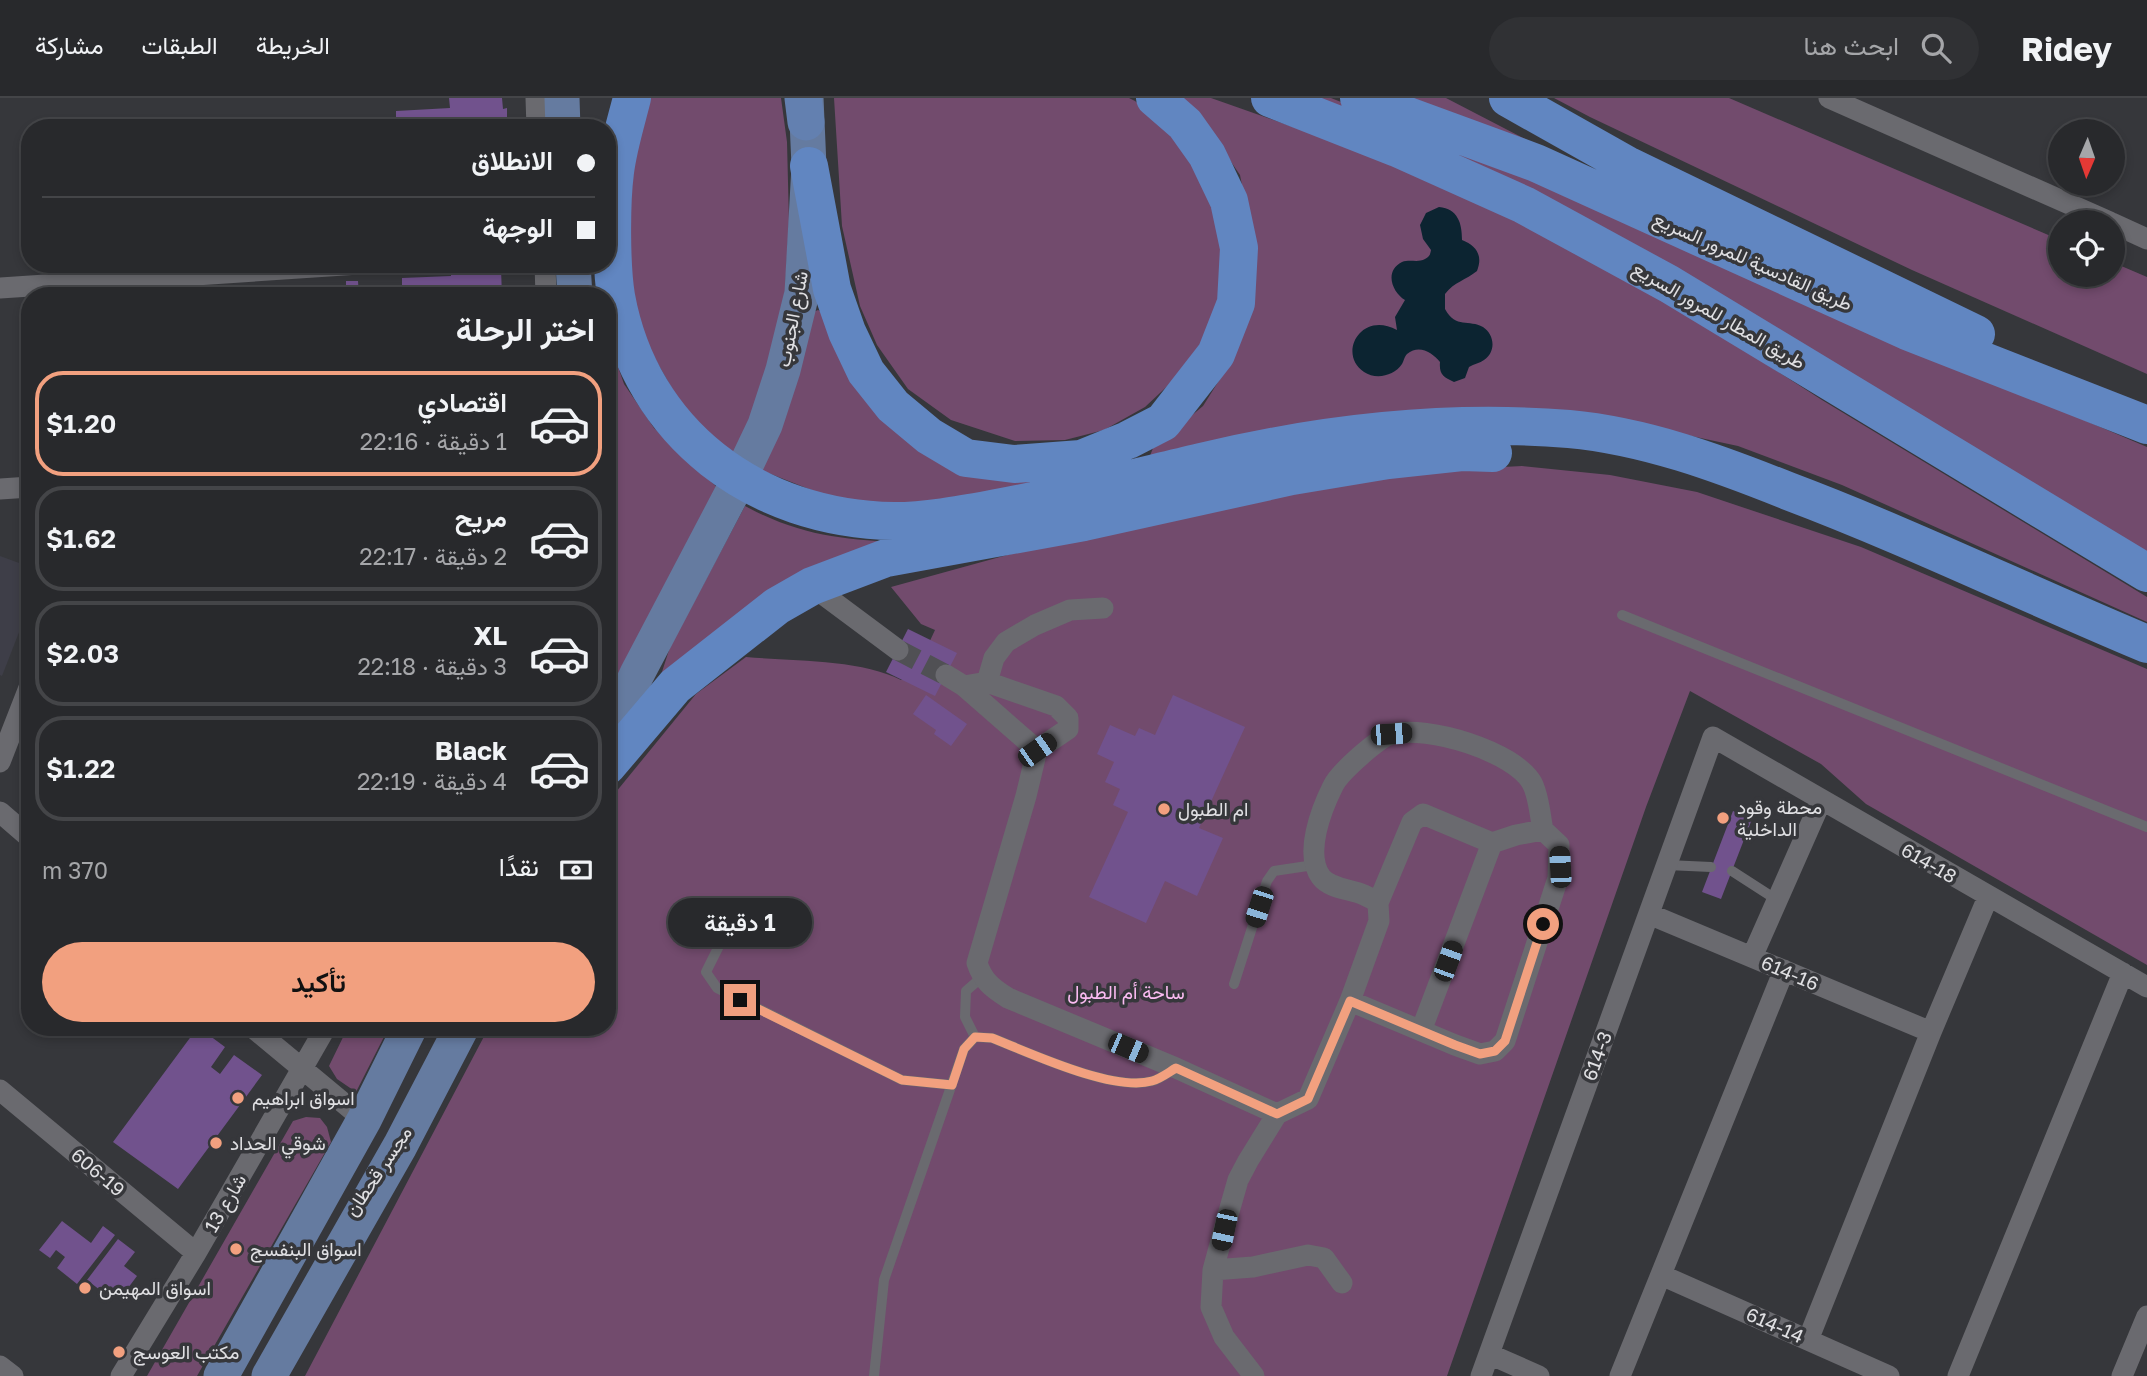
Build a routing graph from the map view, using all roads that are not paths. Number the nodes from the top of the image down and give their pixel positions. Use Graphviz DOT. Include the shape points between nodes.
graph roads {
  1 [pos="536,98"];
  2 [pos="562,98"];
  3 [pos="580,98"];
  4 [pos="632,98"];
  5 [pos="1154,98"];
  6 [pos="1270,98"];
  7 [pos="1359,98"];
  8 [pos="1508,98"];
  9 [pos="1829,98"];
  10 [pos="805,106"];
  11 [pos="537,119"];
  12 [pos="563,119"];
  13 [pos="579,119"];
  14 [pos="809,166"];
  15 [pos="616,169"];
  16 [pos="2082,210"];
  17 [pos="2125,229"];
  18 [pos="2147,239"];
  19 [pos="280,273"];
  20 [pos="157,287"];
  21 [pos="0,288"];
  22 [pos="21,288"];
  23 [pos="616,296"];
  24 [pos="2147,419"];
  25 [pos="2147,425"];
  26 [pos="21,488"];
  27 [pos="0,489"];
  28 [pos="1841,511"];
  29 [pos="2147,573"];
  30 [pos="812,586"];
  31 [pos="1102,608"];
  32 [pos="1622,615"];
  33 [pos="2147,644"];
  34 [pos="898,650"];
  35 [pos="946,675"];
  36 [pos="987,682"];
  37 [pos="964,686"];
  38 [pos="21,708"];
  39 [pos="616,719"];
  40 [pos="1713,737"];
  41 [pos="1037,750"];
  42 [pos="616,755"];
  43 [pos="0,762"];
  44 [pos="1821,801"];
  45 [pos="0,812"];
  46 [pos="2147,827"];
  47 [pos="21,830"];
  48 [pos="1543,830"];
  49 [pos="1492,843"];
  50 [pos="1667,865"];
  51 [pos="1314,866"];
  52 [pos="1711,867"];
  53 [pos="1732,871"];
  54 [pos="1988,897"];
  55 [pos="1777,900"];
  56 [pos="1378,903"];
  57 [pos="1649,914"];
  58 [pos="725,934"];
  59 [pos="1752,957"];
  60 [pos="1784,970"];
  61 [pos="2123,973"];
  62 [pos="982,977"];
  63 [pos="1234,984"];
  64 [pos="2147,986"];
  65 [pos="1350,1001"];
  66 [pos="1422,1031"];
  67 [pos="1931,1032"];
  68 [pos="262,1036"];
  69 [pos="321,1036"];
  70 [pos="406,1036"];
  71 [pos="457,1036"];
  72 [pos="975,1037"];
  73 [pos="1176,1068"];
  74 [pos="302,1069"];
  75 [pos="952,1085"];
  76 [pos="0,1090"];
  77 [pos="370,1108"];
  78 [pos="418,1111"];
  79 [pos="1277,1114"];
  80 [pos="196,1253"];
  81 [pos="314,1255"];
  82 [pos="1213,1270"];
  83 [pos="1661,1275"];
  84 [pos="1342,1283"];
  85 [pos="2145,1325"];
  86 [pos="1808,1340"];
  87 [pos="1489,1354"];
  88 [pos="0,1366"];
  89 [pos="13,1376"];
  90 [pos="121,1376"];
  91 [pos="221,1376"];
  92 [pos="238,1376"];
  93 [pos="254,1376"];
  94 [pos="269,1376"];
  95 [pos="874,1376"];
  96 [pos="1254,1376"];
  97 [pos="1481,1376"];
  98 [pos="1539,1376"];
  99 [pos="1620,1376"];
  100 [pos="1889,1376"];
  101 [pos="1958,1376"];
  102 [pos="2122,1376"];
  1 -- 11 [label="street"];
  2 -- 12 [label="main road"];
  3 -- 13 [label="main road"];
  4 -- 15 [label="highway"];
  5 -- 14 [label="highway" via="1185,124 1207,155 1228,201 1239,248 1236,303 1216,354 1163,422 1081,459 1014,464 967,458 929,436 893,406 866,372 839,310"];
  6 -- 29 [label="highway, طريق المطار للمرور السريع" via="1524,205 1669,284"];
  7 -- 25 [label="highway, طريق القادسية للمرور السريع" via="1536,163 1907,331"];
  8 -- 24 [label="highway" via="1627,165"];
  9 -- 16 [label="street"];
  10 -- 14 [label="main road, شارع الجنوب"];
  14 -- 39 [label="main road, شارع الجنوب" via="802,293 765,425"];
  17 -- 18 [label="street"];
  19 -- 20 [label="street"];
  21 -- 22 [label="street"];
  23 -- 28 [label="highway" via="625,336 643,379 691,441 728,473 770,495 809,510 850,518 897,521 949,516 1050,499 1308,440 1409,428 1481,426 1572,429 1650,442"];
  26 -- 27 [label="street"];
  28 -- 30 [label="highway" via="1645,465 1569,454 1462,452 1292,476 1084,522 886,558"];
  28 -- 33 [label="highway"];
  30 -- 34 [label="street"];
  30 -- 42 [label="highway" via="777,606 675,686"];
  31 -- 36 [label="street" via="1070,611 1006,642 994,658"];
  32 -- 46 [label="lane"];
  35 -- 37 [label="street"];
  36 -- 37 [label="street"];
  36 -- 41 [label="street" via="1056,706 1068,718 1068,729"];
  37 -- 41 [label="street"];
  38 -- 43 [label="street"];
  40 -- 44 [label="street, 614-18"];
  40 -- 50 [label="street, 614-3"];
  41 -- 62 [label="street" via="977,963"];
  44 -- 54 [label="street, 614-18"];
  44 -- 55 [label="street"];
  45 -- 47 [label="street"];
  48 -- 49 [label="street"];
  48 -- 51 [label="street" via="1532,784 1518,767 1472,743 1424,733 1391,734 1366,751 1334,784 1315,834"];
  48 -- 66 [label="street" via="1559,845 1558,878 1505,1041 1495,1051 1480,1054"];
  49 -- 56 [label="street" via="1423,814 1412,822"];
  49 -- 66 [label="street"];
  50 -- 52 [label="lane"];
  50 -- 57 [label="street, 614-3"];
  51 -- 56 [label="street" via="1323,880"];
  51 -- 63 [label="lane" via="1274,871 1267,881"];
  53 -- 55 [label="lane"];
  54 -- 61 [label="street, 614-18"];
  54 -- 67 [label="street"];
  55 -- 59 [label="street"];
  56 -- 65 [label="street" via="1379,921"];
  57 -- 59 [label="street, 614-16"];
  57 -- 87 [label="street, 614-3"];
  58 -- 75 [label="lane" via="706,972 717,988 902,1080"];
  59 -- 60 [label="street, 614-16"];
  60 -- 67 [label="street, 614-16"];
  60 -- 83 [label="street"];
  61 -- 64 [label="street, 614-18"];
  61 -- 101 [label="street"];
  62 -- 72 [label="lane" via="966,991 965,1017"];
  62 -- 73 [label="street" via="1008,998"];
  65 -- 66 [label="street"];
  65 -- 79 [label="street" via="1308,1099"];
  67 -- 86 [label="street"];
  68 -- 74 [label="street"];
  69 -- 74 [label="street, شارع 13"];
  70 -- 77 [label="main road"];
  71 -- 78 [label="main road"];
  72 -- 73 [label="lane" via="992,1038 1093,1077 1122,1082 1152,1082"];
  72 -- 75 [label="lane" via="964,1049"];
  73 -- 79 [label="street"];
  74 -- 77 [label="street"];
  74 -- 80 [label="street, شارع 13"];
  75 -- 95 [label="lane" via="884,1280"];
  76 -- 80 [label="street, 606-19"];
  77 -- 81 [label="main road, مجسر قحطان"];
  77 -- 91 [label="main road"];
  78 -- 81 [label="main road, مجسر قحطان"];
  78 -- 94 [label="main road"];
  79 -- 82 [label="street" via="1238,1180"];
  80 -- 90 [label="street, شارع 13"];
  81 -- 92 [label="main road, مجسر قحطان"];
  81 -- 93 [label="main road, مجسر قحطان"];
  82 -- 84 [label="street" via="1308,1255 1324,1258"];
  82 -- 96 [label="street" via="1211,1307 1224,1337"];
  83 -- 86 [label="street, 614-14"];
  83 -- 99 [label="street"];
  85 -- 102 [label="street"];
  86 -- 100 [label="street, 614-14"];
  87 -- 97 [label="street, 614-3"];
  87 -- 98 [label="street"];
  88 -- 89 [label="street"];
}
